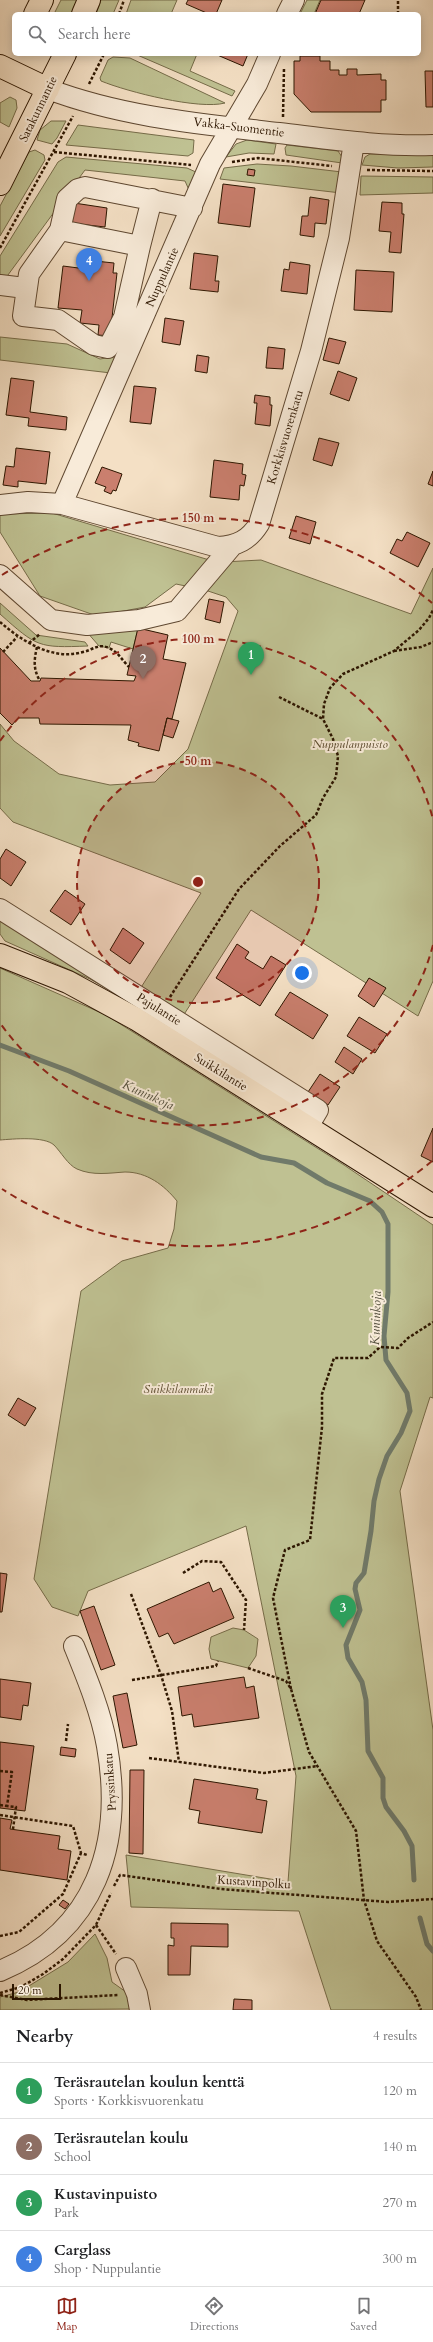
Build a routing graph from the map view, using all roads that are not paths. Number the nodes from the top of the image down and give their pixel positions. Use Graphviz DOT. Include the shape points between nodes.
graph roads {
  1 [pos="42,0"];
  2 [pos="89,0"];
  3 [pos="294,0"];
  4 [pos="36,12"];
  5 [pos="84,12"];
  6 [pos="288,12"];
  7 [pos="64,56"];
  8 [pos="277,60"];
  9 [pos="5,68"];
  10 [pos="48,89"];
  11 [pos="231,127"];
  12 [pos="354,142"];
  13 [pos="433,146"];
  14 [pos="0,184"];
  15 [pos="152,199"];
  16 [pos="192,208"];
  17 [pos="60,230"];
  18 [pos="140,246"];
  19 [pos="0,285"];
  20 [pos="25,288"];
  21 [pos="62,504"];
  22 [pos="0,505"];
  23 [pos="232,546"];
  24 [pos="0,575"];
  25 [pos="0,909"];
  26 [pos="0,955"];
  27 [pos="313,1118"];
  28 [pos="433,1206"];
  29 [pos="74,1646"];
  30 [pos="126,1968"];
  31 [pos="0,1971"];
  32 [pos="138,2002"];
  1 -- 4 [label="main road"];
  2 -- 5 [label="main road"];
  3 -- 6 [label="street"];
  7 -- 10 [label="main road, Satakunnantie"];
  8 -- 11 [label="street, Nuppulantie" via="257,84"];
  9 -- 10 [label="main road"];
  10 -- 11 [label="street, Vakka-Suomentie" via="122,112"];
  10 -- 14 [label="main road, Satakunnantie"];
  11 -- 12 [label="street, Vakka-Suomentie"];
  11 -- 16 [label="street, Nuppulantie" via="210,164"];
  12 -- 13 [label="street, Vakka-Suomentie"];
  12 -- 23 [label="street, Korkkisvuorenkatu" via="339,238 311,351 259,524 248,538"];
  15 -- 16 [label="street"];
  15 -- 17 [label="street" via="85,187 78,189 67,199"];
  15 -- 18 [label="street"];
  16 -- 21 [label="street, Nuppulantie"];
  17 -- 18 [label="street"];
  17 -- 20 [label="street" via="29,274"];
  18 -- 20 [label="street" via="124,317 108,348 94,345 58,320 23,316"];
  19 -- 20 [label="street"];
  21 -- 22 [label="street" via="28,502"];
  21 -- 23 [label="street" via="218,547"];
  23 -- 24 [label="street" via="177,610 139,620 87,625 51,620"];
  25 -- 27 [label="street, Pajulantie" via="161,1011"];
  26 -- 27 [label="main road, Suikkilantie" via="68,982"];
  27 -- 28 [label="main road, Suikkilantie"];
  29 -- 31 [label="street, Pryssinkatu" via="99,1712 107,1746 112,1818 104,1862 92,1892 66,1928 33,1955"];
  30 -- 32 [label="street"];
}
